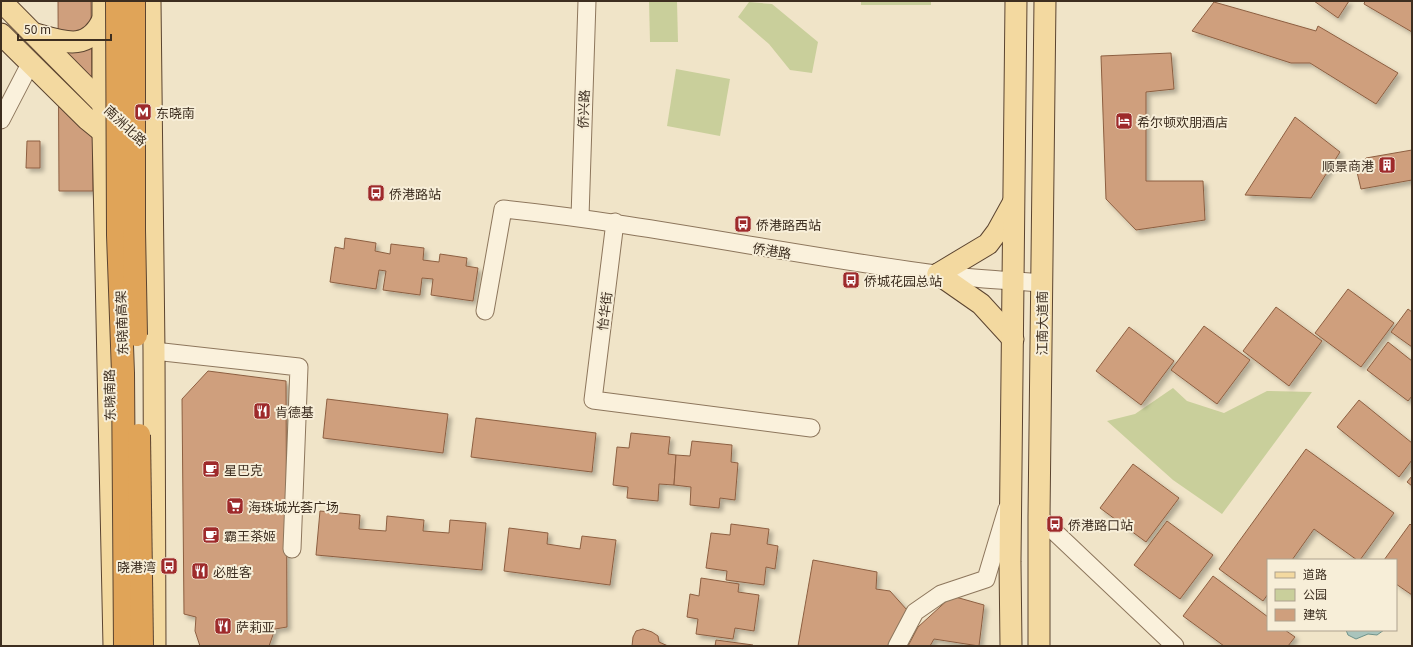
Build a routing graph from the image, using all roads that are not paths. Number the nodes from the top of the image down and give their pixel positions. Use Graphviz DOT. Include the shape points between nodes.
graph roads {
  1 [pos="1,1"];
  2 [pos="117,1"];
  3 [pos="134,1"];
  4 [pos="150,1"];
  5 [pos="587,1"];
  6 [pos="1016,1"];
  7 [pos="1045,1"];
  8 [pos="103,10"];
  9 [pos="34,33"];
  10 [pos="1,34"];
  11 [pos="64,63"];
  12 [pos="30,64"];
  13 [pos="49,82"];
  14 [pos="103,103"];
  15 [pos="1,120"];
  16 [pos="103,132"];
  17 [pos="151,147"];
  18 [pos="1014,200"];
  19 [pos="580,217"];
  20 [pos="615,222"];
  21 [pos="938,274"];
  22 [pos="1014,281"];
  23 [pos="1041,283"];
  24 [pos="485,310"];
  25 [pos="1013,339"];
  26 [pos="154,351"];
  27 [pos="811,428"];
  28 [pos="1011,498"];
  29 [pos="1039,517"];
  30 [pos="292,549"];
  31 [pos="114,646"];
  32 [pos="125,646"];
  33 [pos="142,646"];
  34 [pos="155,646"];
  35 [pos="897,646"];
  36 [pos="1011,646"];
  37 [pos="1039,646"];
  38 [pos="1176,646"];
  1 -- 9 [label="main road, 南洲北路"];
  2 -- 32 [label="highway, 东晓南高架, bridge"];
  3 -- 33 [label="highway, 东晓南高架, bridge" via="134,230"];
  4 -- 17 [label="main road"];
  5 -- 19 [label="street, 侨兴路"];
  6 -- 18 [label="main road, 江南大道南"];
  7 -- 23 [label="main road, 江南大道南"];
  8 -- 9 [label="main road" via="92,36 84,41 58,40"];
  8 -- 14 [label="main road, 东晓南路"];
  9 -- 11 [label="main road, 南洲北路"];
  10 -- 12 [label="main road, 南洲北路"];
  11 -- 13 [label="street"];
  11 -- 14 [label="main road, 南洲北路"];
  12 -- 13 [label="main road, 南洲北路"];
  12 -- 15 [label="street"];
  13 -- 16 [label="main road, 南洲北路"];
  14 -- 16 [label="main road, 东晓南路"];
  14 -- 17 [label="main road, 南洲北路" via="126,127"];
  16 -- 17 [label="main road, 南洲北路"];
  16 -- 31 [label="main road, 东晓南路"];
  17 -- 26 [label="main road"];
  18 -- 21 [label="main road" via="988,244"];
  18 -- 22 [label="main road, 江南大道南"];
  19 -- 20 [label="street, 侨港路"];
  19 -- 24 [label="street, 侨港路" via="503,209"];
  20 -- 21 [label="street, 侨港路" via="785,252"];
  20 -- 27 [label="street, 怡华街" via="593,400"];
  21 -- 22 [label="street, 侨港路"];
  21 -- 25 [label="main road" via="981,304"];
  22 -- 23 [label="street, 侨港路"];
  22 -- 25 [label="main road, 江南大道南"];
  23 -- 29 [label="main road, 江南大道南"];
  25 -- 28 [label="main road, 江南大道南"];
  26 -- 30 [label="street" via="299,367"];
  26 -- 34 [label="main road"];
  28 -- 35 [label="street" via="986,579 941,594 915,612"];
  28 -- 36 [label="main road, 江南大道南"];
  29 -- 37 [label="main road, 江南大道南"];
  29 -- 38 [label="street"];
}
